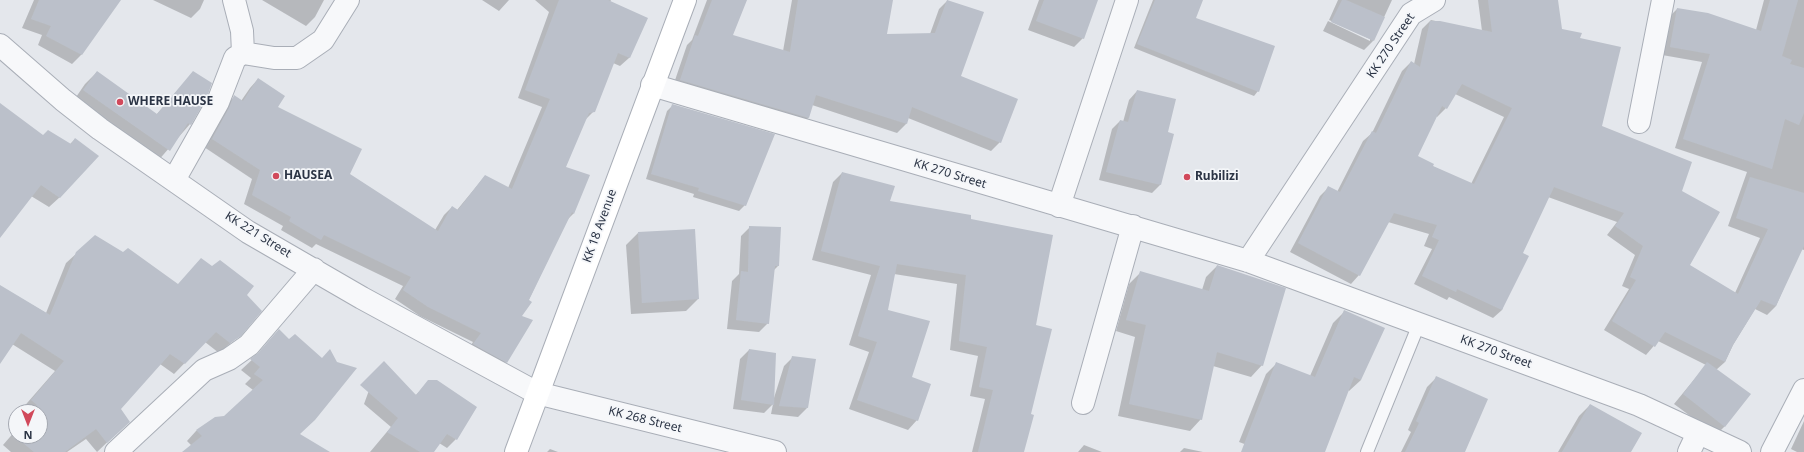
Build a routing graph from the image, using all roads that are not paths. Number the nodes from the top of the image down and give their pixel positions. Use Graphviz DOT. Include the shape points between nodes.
graph roads {
  1 [pos="234,0"];
  2 [pos="348,0"];
  3 [pos="685,0"];
  4 [pos="1127,0"];
  5 [pos="1434,0"];
  6 [pos="1663,0"];
  7 [pos="1413,6"];
  8 [pos="0,45"];
  9 [pos="244,53"];
  10 [pos="652,85"];
  11 [pos="1639,122"];
  12 [pos="174,180"];
  13 [pos="1059,206"];
  14 [pos="1133,226"];
  15 [pos="1248,261"];
  16 [pos="314,269"];
  17 [pos="1419,324"];
  18 [pos="1804,390"];
  19 [pos="537,393"];
  20 [pos="1083,403"];
  21 [pos="1693,443"];
  22 [pos="752,450"];
  23 [pos="116,452"];
  24 [pos="516,452"];
  25 [pos="775,452"];
  26 [pos="1367,452"];
  27 [pos="1740,452"];
  28 [pos="1772,452"];
  1 -- 9 [label="street" via="242,31"];
  2 -- 9 [label="street" via="323,40 297,58 274,58"];
  3 -- 10 [label="main road, KK 18 Avenue"];
  4 -- 13 [label="street"];
  5 -- 7 [label="street, KK 270 Street"];
  6 -- 11 [label="street"];
  7 -- 15 [label="street, KK 270 Street"];
  8 -- 12 [label="street, KK 221 Street" via="100,129"];
  9 -- 12 [label="street" via="235,58 218,102"];
  10 -- 13 [label="street, KK 270 Street"];
  10 -- 19 [label="main road, KK 18 Avenue"];
  12 -- 16 [label="street, KK 221 Street" via="248,232"];
  13 -- 14 [label="street, KK 270 Street"];
  14 -- 15 [label="street, KK 270 Street"];
  14 -- 20 [label="street"];
  15 -- 17 [label="street, KK 270 Street"];
  16 -- 19 [label="street, KK 221 Street" via="362,298"];
  16 -- 23 [label="street" via="249,345 229,359 204,370"];
  17 -- 21 [label="street, KK 270 Street" via="1639,406"];
  17 -- 26 [label="lane"];
  18 -- 28 [label="street"];
  19 -- 22 [label="street, KK 268 Street"];
  19 -- 24 [label="main road, KK 18 Avenue"];
  21 -- 27 [label="street, KK 270 Street"];
  22 -- 25 [label="street, KK 268 Street"];
}
